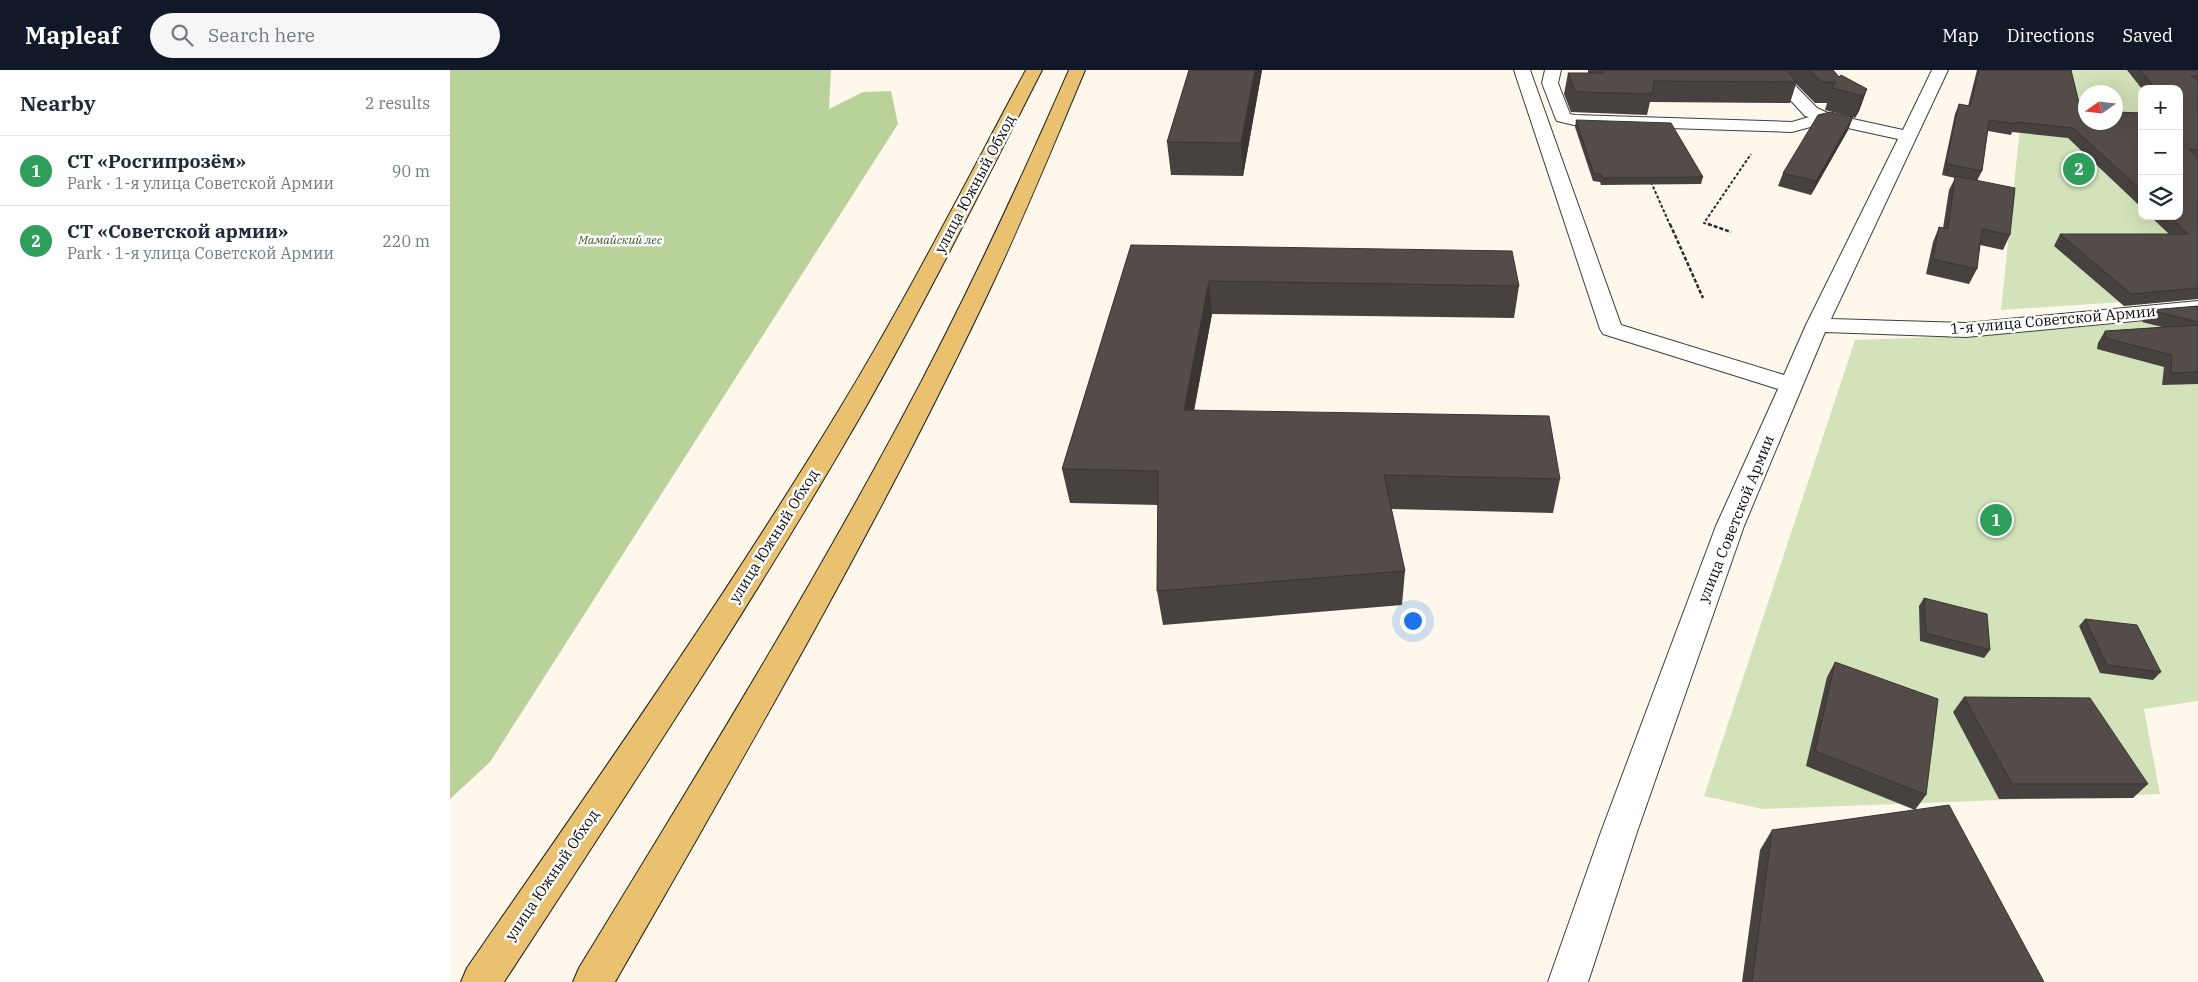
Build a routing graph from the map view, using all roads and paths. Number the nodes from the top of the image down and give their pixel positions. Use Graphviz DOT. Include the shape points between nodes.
graph roads {
  1 [pos="1034,70"];
  2 [pos="1077,70"];
  3 [pos="1522,70"];
  4 [pos="1553,70"];
  5 [pos="1771,70"];
  6 [pos="1940,70"];
  7 [pos="1825,118"];
  8 [pos="1763,127"];
  9 [pos="1908,136"];
  10 [pos="1648,175"];
  11 [pos="1731,232"];
  12 [pos="1703,298"];
  13 [pos="2198,308"];
  14 [pos="1817,325"];
  15 [pos="1791,385"];
  16 [pos="481,982"];
  17 [pos="593,982"];
  18 [pos="1568,982"];
  1 -- 16 [label="main road, улица Южный Обход" via="947,238 852,409 716,630"];
  2 -- 17 [label="main road" via="920,411 797,636"];
  3 -- 15 [label="street" via="1611,329"];
  4 -- 8 [label="street" via="1550,83 1563,117 1574,120"];
  5 -- 7 [label="street" via="1812,112"];
  6 -- 9 [label="street, улица Советской Армии"];
  7 -- 8 [label="street" via="1792,127"];
  7 -- 9 [label="street"];
  8 -- 11 [label="path" via="1763,137 1704,223"];
  9 -- 14 [label="street, улица Советской Армии"];
  10 -- 12 [label="path"];
  13 -- 14 [label="street, 1-я улица Советской Армии" via="1966,330"];
  14 -- 15 [label="street, улица Советской Армии"];
  15 -- 18 [label="street, улица Советской Армии" via="1730,526 1618,832"];
}
